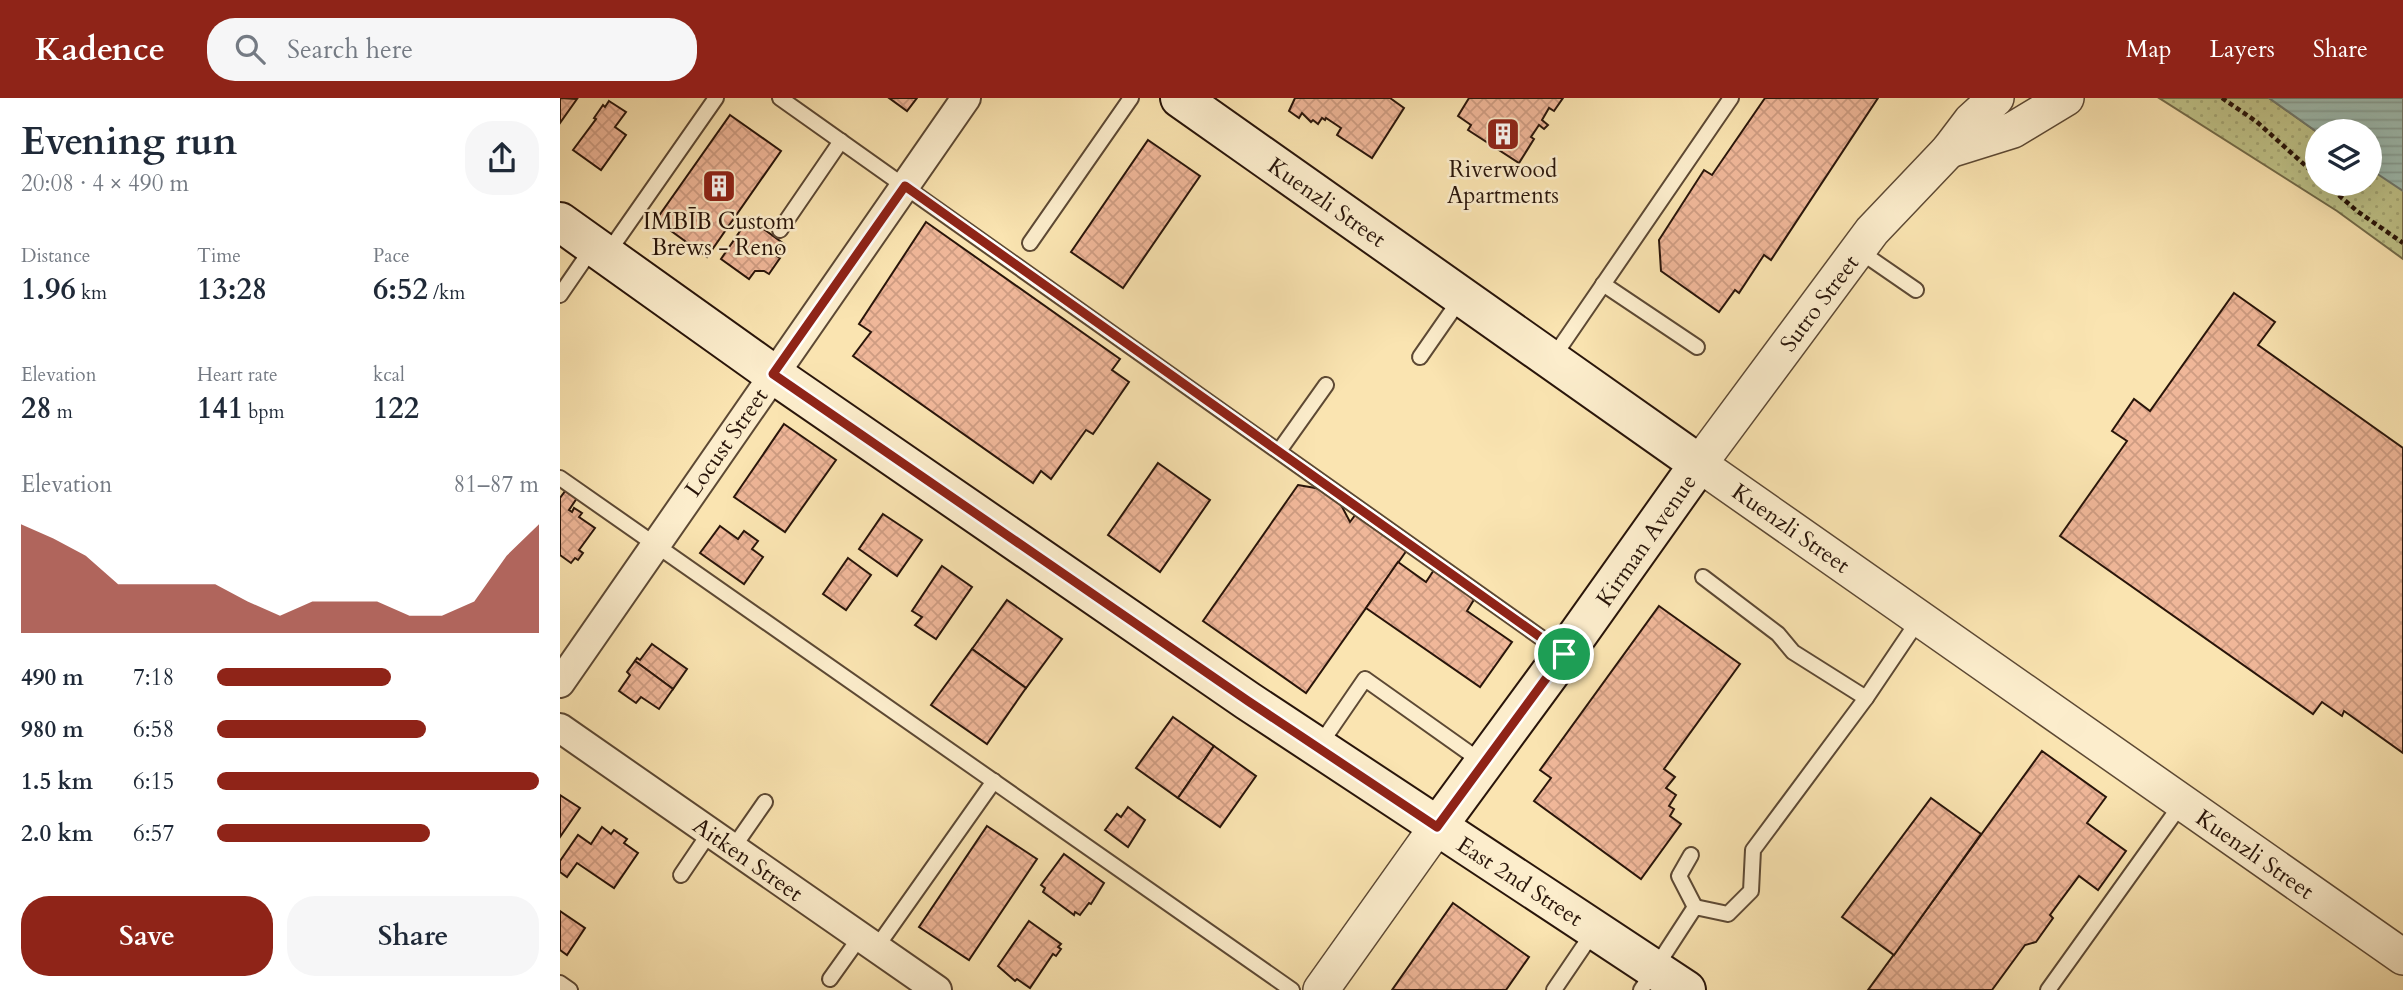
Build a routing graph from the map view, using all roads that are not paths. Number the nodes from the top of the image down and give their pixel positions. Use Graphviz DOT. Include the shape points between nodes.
graph roads {
  1 [pos="716,98"];
  2 [pos="780,98"];
  3 [pos="966,98"];
  4 [pos="1131,98"];
  5 [pos="1180,98"];
  6 [pos="1731,98"];
  7 [pos="1996,98"];
  8 [pos="2066,98"];
  9 [pos="841,141"];
  10 [pos="1949,150"];
  11 [pos="905,186"];
  12 [pos="560,222"];
  13 [pos="780,230"];
  14 [pos="1030,243"];
  15 [pos="1858,250"];
  16 [pos="600,251"];
  17 [pos="1603,284"];
  18 [pos="1916,290"];
  19 [pos="560,295"];
  20 [pos="1462,297"];
  21 [pos="1697,347"];
  22 [pos="1420,357"];
  23 [pos="1551,360"];
  24 [pos="773,374"];
  25 [pos="1326,385"];
  26 [pos="1279,451"];
  27 [pos="1699,464"];
  28 [pos="560,478"];
  29 [pos="655,544"];
  30 [pos="1703,577"];
  31 [pos="1920,618"];
  32 [pos="1564,654"];
  33 [pos="560,682"];
  34 [pos="1866,698"];
  35 [pos="560,728"];
  36 [pos="1318,747"];
  37 [pos="1484,763"];
  38 [pos="994,781"];
  39 [pos="765,802"];
  40 [pos="2182,802"];
  41 [pos="1437,827"];
  42 [pos="709,832"];
  43 [pos="733,848"];
  44 [pos="1691,855"];
  45 [pos="681,875"];
  46 [pos="1695,907"];
  47 [pos="1595,930"];
  48 [pos="868,942"];
  49 [pos="2403,957"];
  50 [pos="830,979"];
  51 [pos="1648,979"];
  52 [pos="560,983"];
  53 [pos="570,990"];
  54 [pos="937,990"];
  55 [pos="1292,990"];
  56 [pos="1321,990"];
  57 [pos="1554,990"];
  58 [pos="1686,990"];
  59 [pos="2048,990"];
  1 -- 16 [label="lane"];
  2 -- 9 [label="lane"];
  3 -- 11 [label="street, Locust Street"];
  4 -- 14 [label="lane"];
  5 -- 20 [label="main road, Kuenzli Street"];
  6 -- 17 [label="lane"];
  7 -- 10 [label="street, Sutro Street"];
  8 -- 10 [label="street, Sutro Street" via="2013,130"];
  9 -- 11 [label="lane"];
  9 -- 13 [label="lane"];
  10 -- 15 [label="street, Sutro Street"];
  11 -- 24 [label="street, Locust Street"];
  11 -- 26 [label="lane"];
  12 -- 16 [label="main road, East 2nd Street"];
  15 -- 18 [label="lane"];
  15 -- 27 [label="street, Sutro Street"];
  16 -- 19 [label="lane"];
  16 -- 24 [label="main road, East 2nd Street"];
  17 -- 21 [label="lane"];
  17 -- 23 [label="lane"];
  20 -- 22 [label="lane"];
  20 -- 23 [label="main road, Kuenzli Street"];
  23 -- 27 [label="main road, Kuenzli Street"];
  24 -- 29 [label="street, Locust Street"];
  24 -- 36 [label="main road, East 2nd Street"];
  25 -- 26 [label="lane"];
  26 -- 32 [label="lane"];
  27 -- 31 [label="street, Kuenzli Street"];
  27 -- 32 [label="main road, Kirman Avenue"];
  28 -- 29 [label="lane"];
  29 -- 33 [label="street, Locust Street"];
  29 -- 38 [label="lane"];
  30 -- 34 [label="lane" via="1778,634 1793,652"];
  31 -- 34 [label="lane"];
  31 -- 40 [label="street, Kuenzli Street"];
  32 -- 37 [label="main road, Kirman Avenue"];
  34 -- 46 [label="lane" via="1754,850 1751,891 1728,914"];
  35 -- 42 [label="street, Aitken Street"];
  36 -- 37 [label="lane" via="1365,680"];
  36 -- 41 [label="main road, East 2nd Street"];
  37 -- 41 [label="main road, Kirman Avenue"];
  38 -- 48 [label="lane"];
  38 -- 55 [label="lane"];
  39 -- 43 [label="lane"];
  40 -- 49 [label="street, Kuenzli Street"];
  40 -- 59 [label="lane"];
  41 -- 47 [label="main road, East 2nd Street"];
  41 -- 56 [label="street, Kirman Avenue"];
  42 -- 43 [label="street, Aitken Street"];
  42 -- 45 [label="lane"];
  43 -- 48 [label="street, Aitken Street"];
  44 -- 46 [label="lane" via="1679,876"];
  46 -- 51 [label="lane"];
  47 -- 51 [label="main road, East 2nd Street"];
  47 -- 57 [label="lane"];
  48 -- 50 [label="lane"];
  48 -- 54 [label="street, Aitken Street"];
  51 -- 58 [label="main road, East 2nd Street"];
  52 -- 53 [label="lane"];
}
